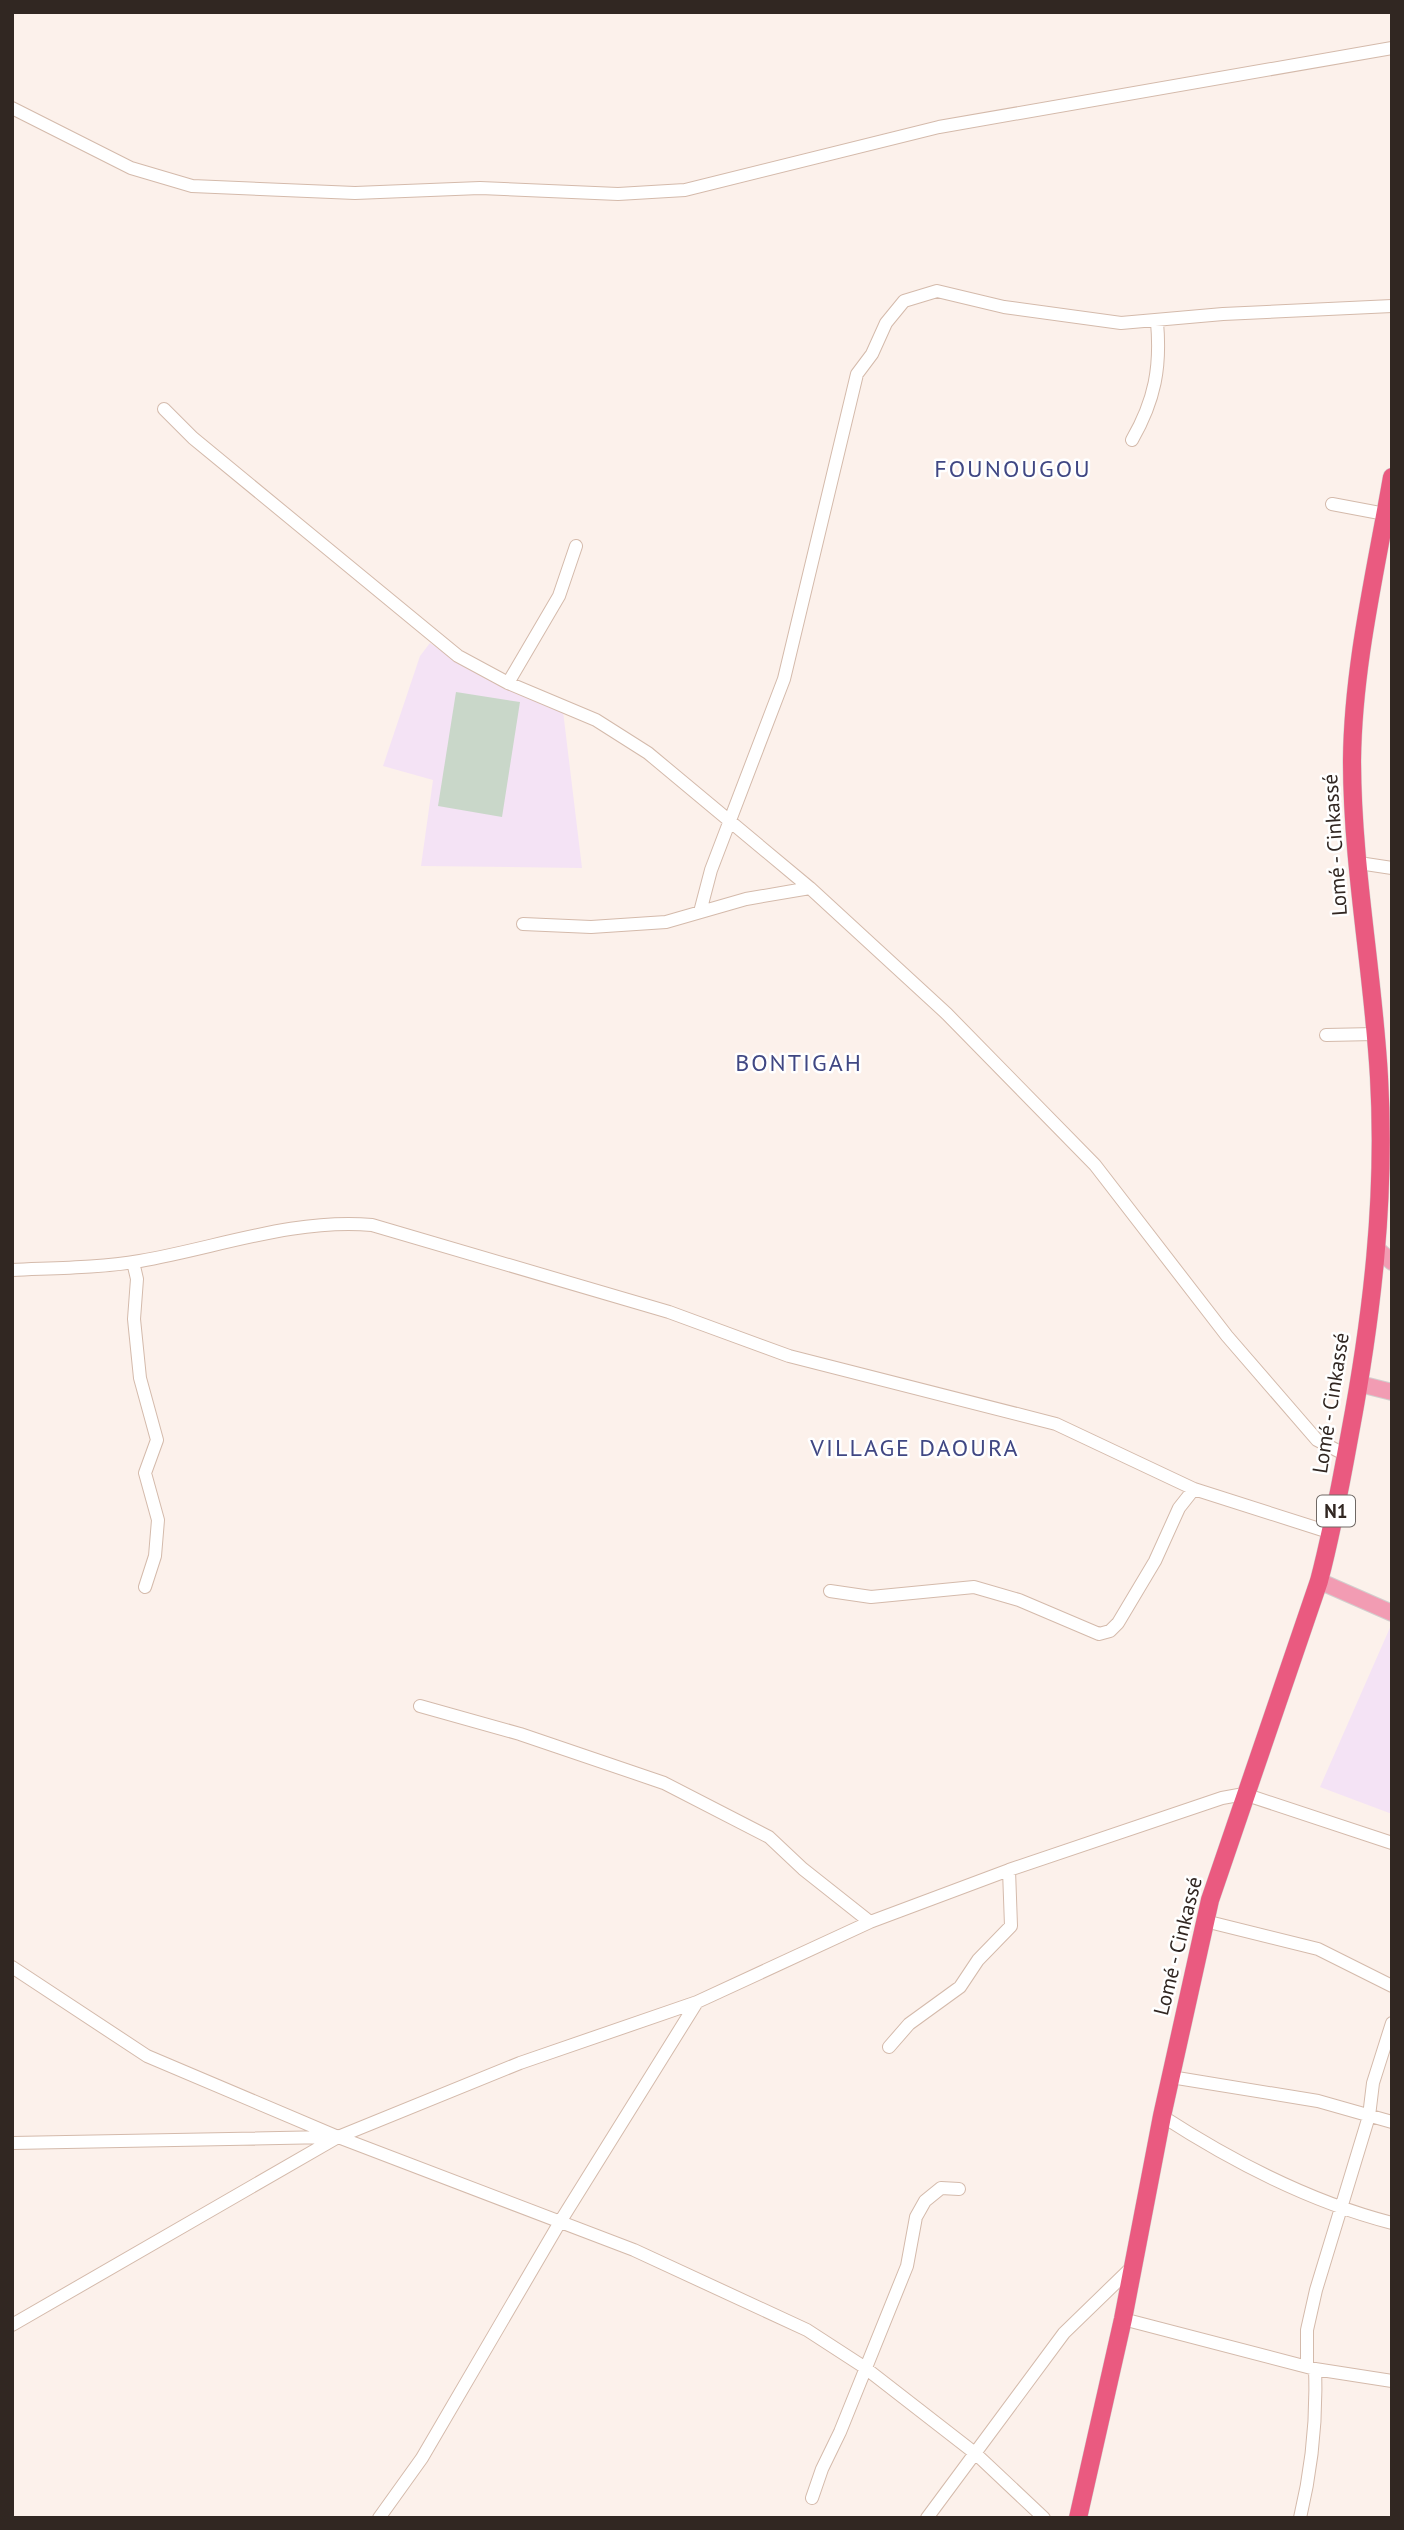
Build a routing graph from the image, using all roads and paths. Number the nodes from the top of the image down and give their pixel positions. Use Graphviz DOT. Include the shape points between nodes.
graph roads {
  1 [pos="1392,48"];
  2 [pos="12,108"];
  3 [pos="1392,306"];
  4 [pos="1157,322"];
  5 [pos="164,409"];
  6 [pos="1132,440"];
  7 [pos="1392,477"];
  8 [pos="1332,504"];
  9 [pos="1385,514"];
  10 [pos="576,546"];
  11 [pos="508,683"];
  12 [pos="730,824"];
  13 [pos="1359,863"];
  14 [pos="1392,868"];
  15 [pos="810,888"];
  16 [pos="700,912"];
  17 [pos="523,924"];
  18 [pos="1376,1034"];
  19 [pos="1326,1035"];
  20 [pos="1377,1249"];
  21 [pos="133,1262"];
  22 [pos="1392,1262"];
  23 [pos="12,1270"];
  24 [pos="1360,1384"];
  25 [pos="1392,1392"];
  26 [pos="1346,1455"];
  27 [pos="1194,1489"];
  28 [pos="1332,1533"];
  29 [pos="1319,1581"];
  30 [pos="145,1587"];
  31 [pos="830,1591"];
  32 [pos="1392,1613"];
  33 [pos="420,1706"];
  34 [pos="1244,1794"];
  35 [pos="1392,1843"];
  36 [pos="1009,1870"];
  37 [pos="1205,1921"];
  38 [pos="870,1922"];
  39 [pos="12,1967"];
  40 [pos="1392,1986"];
  41 [pos="697,2002"];
  42 [pos="1392,2023"];
  43 [pos="889,2047"];
  44 [pos="1171,2077"];
  45 [pos="1162,2116"];
  46 [pos="1369,2116"];
  47 [pos="1392,2122"];
  48 [pos="338,2137"];
  49 [pos="12,2143"];
  50 [pos="959,2189"];
  51 [pos="1340,2209"];
  52 [pos="560,2222"];
  53 [pos="1392,2222"];
  54 [pos="1132,2267"];
  55 [pos="1123,2319"];
  56 [pos="12,2325"];
  57 [pos="864,2367"];
  58 [pos="1311,2367"];
  59 [pos="1392,2381"];
  60 [pos="976,2454"];
  61 [pos="812,2498"];
  62 [pos="379,2518"];
  63 [pos="927,2518"];
  64 [pos="1044,2518"];
  65 [pos="1078,2518"];
  66 [pos="1300,2518"];
  1 -- 2 [label="street" via="939,127 685,190 618,194 480,188 355,193 192,186 131,168"];
  3 -- 4 [label="street" via="1223,313"];
  4 -- 6 [label="street" via="1160,356 1156,383"];
  4 -- 12 [label="street" via="1121,323 1004,307 937,291 904,301 886,323 873,354 858,374 784,679"];
  5 -- 11 [label="street" via="422,629 458,656"];
  7 -- 9 [label="highway, Lomé - Cinkassé / N1"];
  8 -- 9 [label="street"];
  9 -- 13 [label="highway, Lomé - Cinkassé / N1" via="1354,715 1353,824"];
  10 -- 11 [label="street" via="559,596"];
  11 -- 12 [label="street" via="596,720 648,752"];
  12 -- 15 [label="street"];
  12 -- 16 [label="street"];
  13 -- 14 [label="street"];
  13 -- 18 [label="highway, Lomé - Cinkassé / N1"];
  15 -- 16 [label="street"];
  15 -- 26 [label="street" via="947,1014 1096,1165 1227,1336 1317,1440"];
  16 -- 17 [label="street" via="666,922 567,927"];
  18 -- 19 [label="street"];
  18 -- 20 [label="highway, Lomé - Cinkassé / N1" via="1381,1125"];
  20 -- 22 [label="main road"];
  20 -- 24 [label="highway, Lomé - Cinkassé / N1"];
  21 -- 23 [label="street"];
  21 -- 27 [label="street" via="308,1226 372,1225 669,1312 789,1356 1056,1424"];
  21 -- 30 [label="street" via="140,1378 157,1440 145,1473 158,1520 155,1556"];
  24 -- 25 [label="main road"];
  24 -- 26 [label="highway, Lomé - Cinkassé / N1"];
  26 -- 28 [label="highway, Lomé - Cinkassé / N1"];
  27 -- 28 [label="street"];
  27 -- 31 [label="street" via="1110,1631 1099,1634 1019,1600 974,1587 871,1597"];
  28 -- 29 [label="highway, Lomé - Cinkassé / N1"];
  29 -- 32 [label="main road"];
  29 -- 34 [label="highway, Lomé - Cinkassé / N1"];
  33 -- 38 [label="street" via="664,1783 769,1837"];
  34 -- 35 [label="street"];
  34 -- 36 [label="street"];
  34 -- 37 [label="highway, Lomé - Cinkassé / N1"];
  36 -- 38 [label="street"];
  36 -- 43 [label="street" via="1011,1926 978,1960 960,1987 909,2024"];
  37 -- 40 [label="street" via="1318,1949"];
  37 -- 44 [label="highway, Lomé - Cinkassé / N1"];
  38 -- 41 [label="street"];
  39 -- 48 [label="street" via="147,2056"];
  41 -- 48 [label="street" via="520,2063"];
  41 -- 52 [label="street"];
  42 -- 46 [label="street" via="1373,2083"];
  44 -- 45 [label="highway, Lomé - Cinkassé / N1"];
  44 -- 46 [label="street" via="1318,2101"];
  45 -- 51 [label="street" via="1253,2169"];
  45 -- 54 [label="highway, Lomé - Cinkassé / N1"];
  46 -- 47 [label="street"];
  46 -- 51 [label="street"];
  48 -- 49 [label="street"];
  48 -- 52 [label="street"];
  48 -- 56 [label="street"];
  50 -- 57 [label="street" via="941,2188 925,2201 916,2217 906,2266"];
  51 -- 53 [label="street"];
  51 -- 58 [label="street" via="1307,2330"];
  52 -- 57 [label="street" via="634,2250 807,2330"];
  52 -- 62 [label="street" via="422,2458"];
  54 -- 55 [label="highway, Lomé - Cinkassé / N1"];
  54 -- 60 [label="street" via="1065,2333"];
  55 -- 58 [label="street"];
  55 -- 65 [label="highway, Lomé - Cinkassé / N1"];
  57 -- 60 [label="street"];
  57 -- 61 [label="street"];
  58 -- 59 [label="street"];
  58 -- 66 [label="street" via="1317,2408"];
  60 -- 63 [label="street"];
  60 -- 64 [label="street"];
}
